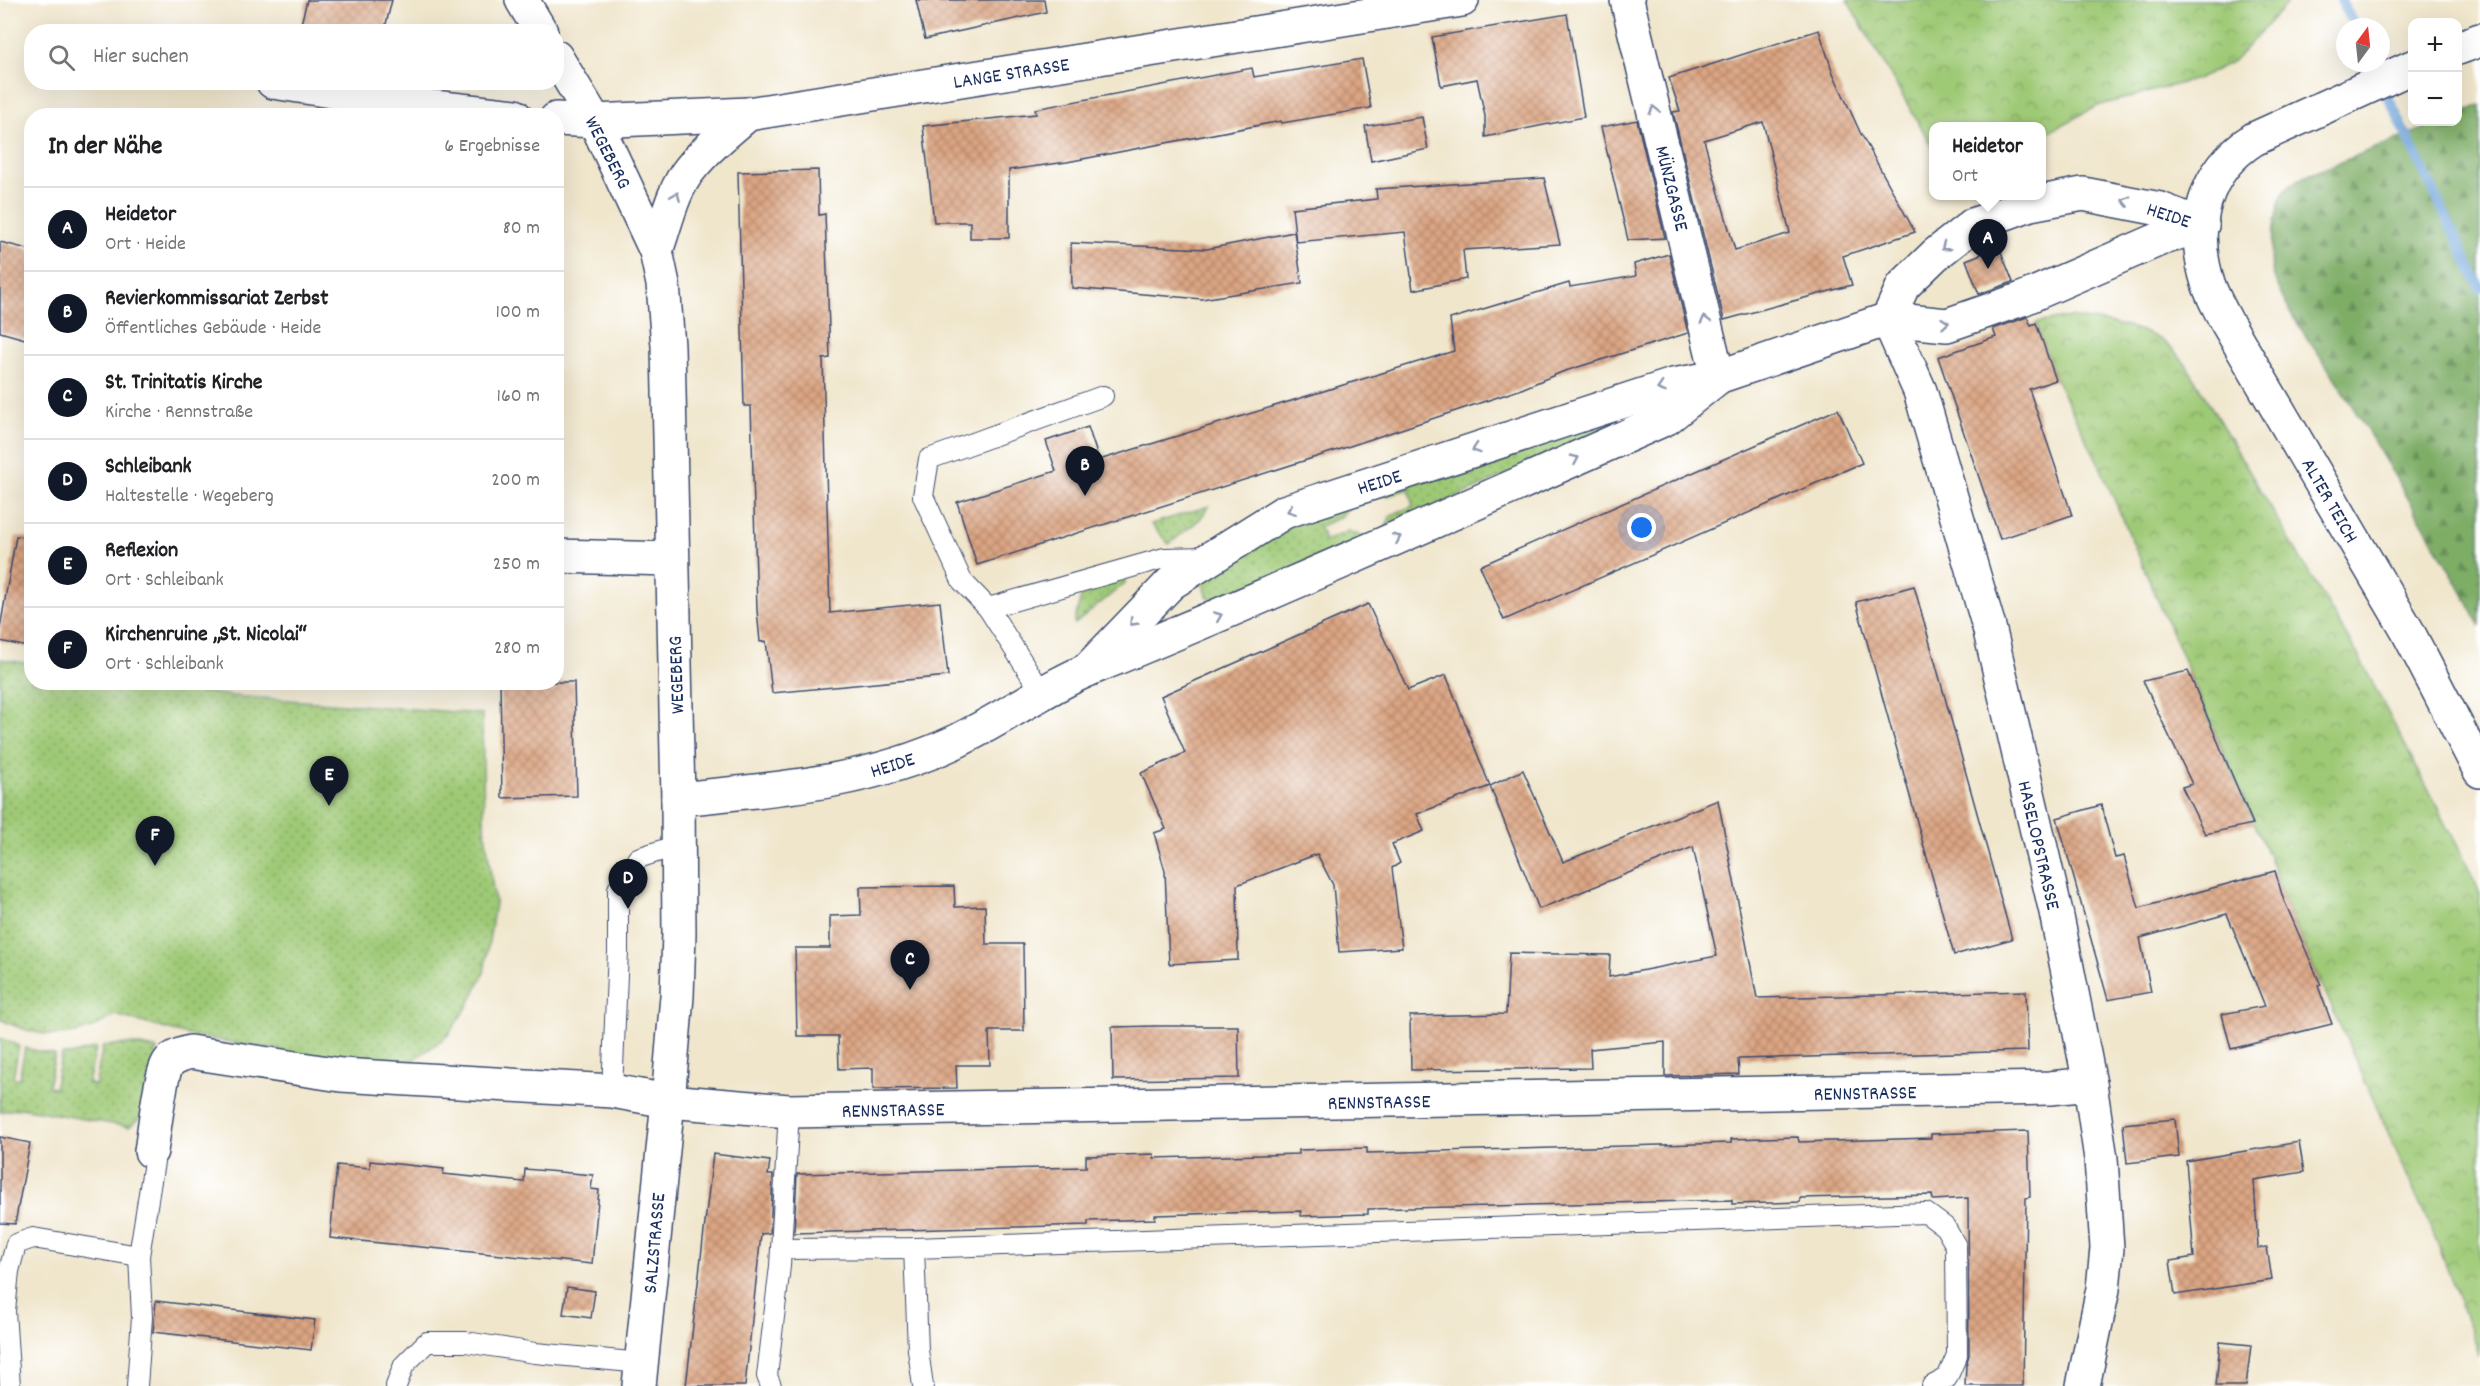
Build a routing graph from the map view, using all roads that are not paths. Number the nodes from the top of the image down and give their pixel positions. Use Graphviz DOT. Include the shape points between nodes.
graph roads {
  1 [pos="522,0"];
  2 [pos="1462,0"];
  3 [pos="1627,0"];
  4 [pos="536,24"];
  5 [pos="2408,69"];
  6 [pos="564,70"];
  7 [pos="324,90"];
  8 [pos="442,108"];
  9 [pos="748,114"];
  10 [pos="564,119"];
  11 [pos="595,121"];
  12 [pos="2202,225"];
  13 [pos="656,250"];
  14 [pos="1887,319"];
  15 [pos="1718,377"];
  16 [pos="1103,396"];
  17 [pos="564,556"];
  18 [pos="1213,557"];
  19 [pos="671,560"];
  20 [pos="988,608"];
  21 [pos="1087,670"];
  22 [pos="1043,694"];
  23 [pos="2480,771"];
  24 [pos="678,799"];
  25 [pos="678,844"];
  26 [pos="2090,1084"];
  27 [pos="612,1091"];
  28 [pos="669,1101"];
  29 [pos="789,1111"];
  30 [pos="151,1151"];
  31 [pos="914,1248"];
  32 [pos="781,1250"];
  33 [pos="139,1256"];
  34 [pos="640,1375"];
  35 [pos="10,1386"];
  36 [pos="137,1386"];
  37 [pos="396,1386"];
  38 [pos="771,1386"];
  39 [pos="923,1386"];
  40 [pos="1932,1386"];
  41 [pos="2083,1386"];
  1 -- 4 [label="street"];
  2 -- 9 [label="street, LANGE STRASSE"];
  15 -- 3 [label="street, MÜNZGASSE, one-way"];
  5 -- 12 [label="street, ALTER TEICH" via="2235,151 2216,174 2205,197"];
  6 -- 11 [label="street, WEGEBERG"];
  7 -- 8 [label="street"];
  9 -- 11 [label="street, LANGE STRASSE"];
  13 -- 9 [label="street, one-way" via="689,170"];
  10 -- 11 [label="street, LANGE STRASSE"];
  11 -- 13 [label="street, WEGEBERG"];
  14 -- 12 [label="street, HEIDE, one-way" via="1947,325 2022,299 2160,239"];
  12 -- 14 [label="street, HEIDE, one-way" via="2160,209 2083,194 2030,204 1973,225 1935,255 1903,286"];
  12 -- 23 [label="street, ALTER TEICH" via="2208,284 2226,321 2407,630"];
  13 -- 19 [label="street, WEGEBERG" via="668,346"];
  14 -- 15 [label="street, HEIDE"];
  14 -- 26 [label="street, HASELOPSTRASSE" via="1920,391 1989,627 2056,912"];
  15 -- 18 [label="street, HEIDE, one-way" via="1673,384 1284,512"];
  21 -- 15 [label="street, HEIDE, one-way" via="1270,594 1667,418"];
  16 -- 20 [label="lane" via="929,459 923,496 962,581"];
  17 -- 19 [label="street"];
  18 -- 20 [label="lane" via="1164,558"];
  18 -- 21 [label="street, HEIDE, one-way" via="1171,583"];
  19 -- 24 [label="street, WEGEBERG"];
  20 -- 22 [label="lane"];
  21 -- 22 [label="street, HEIDE"];
  22 -- 24 [label="street, HEIDE" via="954,742 882,769 810,786"];
  24 -- 25 [label="street, WEGEBERG"];
  25 -- 27 [label="lane" via="638,858 618,889"];
  25 -- 28 [label="street, WEGEBERG" via="677,986"];
  26 -- 29 [label="street, RENNSTRASSE" via="2050,1088"];
  26 -- 41 [label="street, HASELOPSTRASSE" via="2101,1159 2107,1248 2103,1289"];
  27 -- 28 [label="street, RENNSTRASSE"];
  27 -- 30 [label="street, RENNSTRASSE" via="341,1075 190,1052 168,1063"];
  28 -- 29 [label="street, RENNSTRASSE"];
  28 -- 34 [label="street, SALZSTRASSE"];
  29 -- 32 [label="lane"];
  30 -- 33 [label="lane" via="154,1162"];
  31 -- 32 [label="lane"];
  31 -- 39 [label="lane"];
  31 -- 40 [label="lane" via="1926,1214 1945,1227 1956,1246 1958,1355 1947,1378"];
  32 -- 38 [label="lane" via="767,1376"];
  33 -- 35 [label="lane" via="33,1238 16,1244 5,1311"];
  33 -- 36 [label="lane" via="142,1317"];
  34 -- 37 [label="lane" via="466,1342 427,1342 404,1365"];
}
